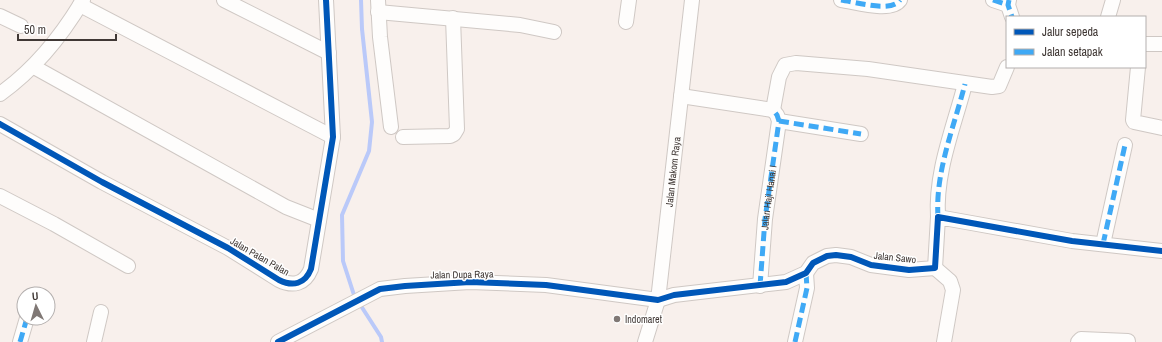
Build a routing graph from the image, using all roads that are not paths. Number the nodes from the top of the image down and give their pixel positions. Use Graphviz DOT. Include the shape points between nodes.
graph roads {
  1 [pos="224,0"];
  2 [pos="326,0"];
  3 [pos="629,0"];
  4 [pos="692,0"];
  5 [pos="841,0"];
  6 [pos="900,0"];
  7 [pos="993,0"];
  8 [pos="1113,0"];
  9 [pos="81,3"];
  10 [pos="378,6"];
  11 [pos="1009,7"];
  12 [pos="0,16"];
  13 [pos="1108,16"];
  14 [pos="453,18"];
  15 [pos="626,22"];
  16 [pos="21,26"];
  17 [pos="554,32"];
  18 [pos="1146,44"];
  19 [pos="1162,44"];
  20 [pos="328,53"];
  21 [pos="34,67"];
  22 [pos="1007,68"];
  23 [pos="1138,68"];
  24 [pos="965,84"];
  25 [pos="0,94"];
  26 [pos="681,96"];
  27 [pos="776,116"];
  28 [pos="0,124"];
  29 [pos="391,127"];
  30 [pos="1162,128"];
  31 [pos="861,134"];
  32 [pos="333,137"];
  33 [pos="403,137"];
  34 [pos="1125,145"];
  35 [pos="0,196"];
  36 [pos="938,217"];
  37 [pos="319,220"];
  38 [pos="1103,244"];
  39 [pos="1162,251"];
  40 [pos="128,266"];
  41 [pos="935,268"];
  42 [pos="806,273"];
  43 [pos="760,286"];
  44 [pos="658,300"];
  45 [pos="101,312"];
  46 [pos="25,326"];
  47 [pos="1128,341"];
  48 [pos="20,342"];
  49 [pos="94,342"];
  50 [pos="278,342"];
  51 [pos="645,342"];
  52 [pos="794,342"];
  53 [pos="944,342"];
  54 [pos="1078,342"];
  1 -- 20 [label="street"];
  2 -- 20 [label="street, Jalan Palan Palan"];
  3 -- 15 [label="street"];
  4 -- 26 [label="street, Jalan Makom Raya"];
  5 -- 6 [label="street" via="887,7 895,5"];
  7 -- 11 [label="street"];
  8 -- 13 [label="street"];
  9 -- 21 [label="street"];
  9 -- 32 [label="street"];
  10 -- 14 [label="street"];
  10 -- 29 [label="street"];
  12 -- 16 [label="street"];
  14 -- 17 [label="street" via="520,25"];
  14 -- 33 [label="street" via="457,130 450,136"];
  18 -- 19 [label="street"];
  20 -- 32 [label="street, Jalan Palan Palan"];
  21 -- 25 [label="street"];
  21 -- 37 [label="street" via="286,207"];
  22 -- 24 [label="street" via="999,86"];
  23 -- 30 [label="street" via="1133,120"];
  24 -- 27 [label="street, Jalan Haji Hanai I" via="868,69 796,63 785,65 779,77"];
  24 -- 36 [label="street" via="941,173 937,195"];
  26 -- 27 [label="street"];
  26 -- 44 [label="street, Jalan Makom Raya"];
  27 -- 31 [label="street"];
  27 -- 43 [label="street, Jalan Haji Hanai I"];
  28 -- 37 [label="street, Jalan Palan Palan" via="102,182 228,248 285,283 296,284 309,275"];
  32 -- 37 [label="street, Jalan Palan Palan"];
  34 -- 38 [label="street"];
  35 -- 40 [label="street"];
  36 -- 38 [label="street" via="1072,241"];
  36 -- 41 [label="street"];
  38 -- 39 [label="street"];
  41 -- 42 [label="street, Jalan Sawo" via="902,269 871,265 851,257 836,255 827,256 813,263"];
  41 -- 53 [label="street" via="950,281 953,290"];
  42 -- 43 [label="street, Jalan Sawo" via="786,282"];
  42 -- 52 [label="street" via="807,288"];
  43 -- 44 [label="street, Jalan Sawo" via="674,294"];
  44 -- 50 [label="street, Jalan Dupa Raya" via="546,285 470,282 380,288"];
  44 -- 51 [label="street, Jalan Makom Raya"];
  45 -- 49 [label="street"];
  46 -- 48 [label="street"];
  47 -- 54 [label="street" via="1081,339"];
}
